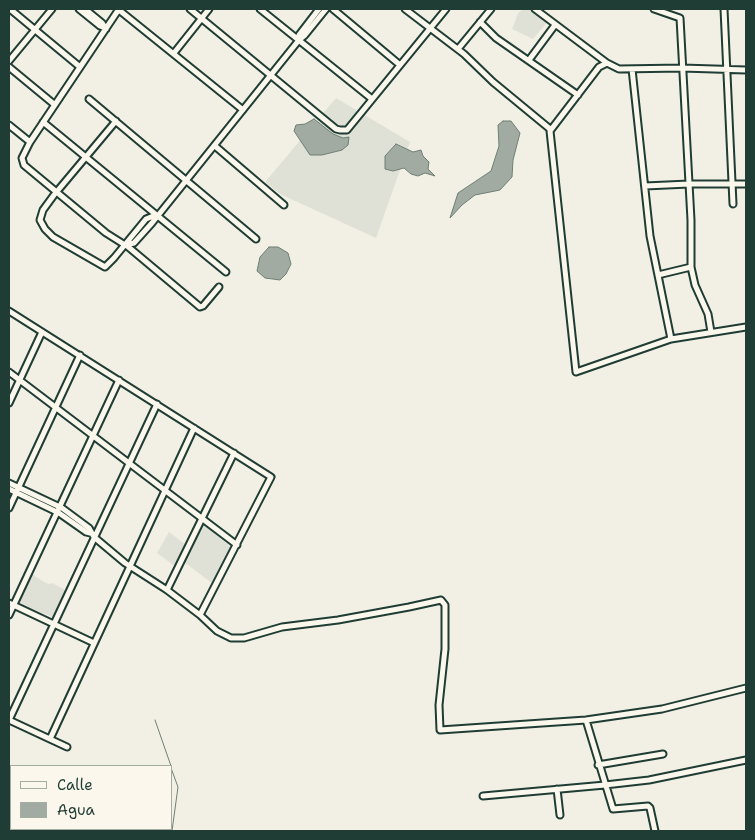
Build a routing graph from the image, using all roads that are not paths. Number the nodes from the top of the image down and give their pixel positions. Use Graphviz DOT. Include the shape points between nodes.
graph roads {
  1 [pos="10,9"];
  2 [pos="52,9"];
  3 [pos="79,9"];
  4 [pos="85,9"];
  5 [pos="119,9"];
  6 [pos="190,9"];
  7 [pos="209,9"];
  8 [pos="260,9"];
  9 [pos="319,9"];
  10 [pos="326,9"];
  11 [pos="333,9"];
  12 [pos="405,9"];
  13 [pos="446,9"];
  14 [pos="491,9"];
  15 [pos="535,9"];
  16 [pos="654,9"];
  17 [pos="724,9"];
  18 [pos="201,18"];
  19 [pos="480,22"];
  20 [pos="556,25"];
  21 [pos="106,28"];
  22 [pos="429,29"];
  23 [pos="35,30"];
  24 [pos="298,40"];
  25 [pos="458,49"];
  26 [pos="174,53"];
  27 [pos="529,60"];
  28 [pos="9,61"];
  29 [pos="607,63"];
  30 [pos="400,65"];
  31 [pos="9,67"];
  32 [pos="80,67"];
  33 [pos="682,68"];
  34 [pos="632,69"];
  35 [pos="727,69"];
  36 [pos="746,70"];
  37 [pos="271,76"];
  38 [pos="578,95"];
  39 [pos="88,99"];
  40 [pos="372,99"];
  41 [pos="54,105"];
  42 [pos="243,110"];
  43 [pos="116,121"];
  44 [pos="43,122"];
  45 [pos="9,125"];
  46 [pos="550,129"];
  47 [pos="30,142"];
  48 [pos="215,146"];
  49 [pos="86,157"];
  50 [pos="186,180"];
  51 [pos="689,184"];
  52 [pos="733,184"];
  53 [pos="746,184"];
  54 [pos="645,186"];
  55 [pos="57,192"];
  56 [pos="733,204"];
  57 [pos="284,205"];
  58 [pos="156,215"];
  59 [pos="256,239"];
  60 [pos="125,245"];
  61 [pos="691,267"];
  62 [pos="226,272"];
  63 [pos="658,275"];
  64 [pos="219,286"];
  65 [pos="9,310"];
  66 [pos="746,327"];
  67 [pos="42,332"];
  68 [pos="711,332"];
  69 [pos="672,339"];
  70 [pos="80,355"];
  71 [pos="9,372"];
  72 [pos="19,380"];
  73 [pos="119,380"];
  74 [pos="9,403"];
  75 [pos="157,404"];
  76 [pos="55,408"];
  77 [pos="194,428"];
  78 [pos="93,436"];
  79 [pos="234,453"];
  80 [pos="129,463"];
  81 [pos="9,484"];
  82 [pos="9,489"];
  83 [pos="17,490"];
  84 [pos="165,490"];
  85 [pos="9,508"];
  86 [pos="57,509"];
  87 [pos="202,518"];
  88 [pos="92,535"];
  89 [pos="237,545"];
  90 [pos="130,567"];
  91 [pos="167,590"];
  92 [pos="11,604"];
  93 [pos="9,614"];
  94 [pos="200,615"];
  95 [pos="54,624"];
  96 [pos="94,643"];
  97 [pos="746,688"];
  98 [pos="9,720"];
  99 [pos="586,720"];
  100 [pos="50,739"];
  101 [pos="67,747"];
  102 [pos="663,754"];
  103 [pos="746,760"];
  104 [pos="598,765"];
  105 [pos="605,785"];
  106 [pos="557,789"];
  107 [pos="482,796"];
  108 [pos="560,815"];
  109 [pos="655,831"];
  1 -- 23 [label="street"];
  2 -- 23 [label="street"];
  3 -- 21 [label="street"];
  4 -- 21 [label="street"];
  5 -- 21 [label="street"];
  5 -- 26 [label="street"];
  6 -- 18 [label="street"];
  7 -- 18 [label="street"];
  8 -- 24 [label="street"];
  9 -- 24 [label="street"];
  10 -- 24 [label="street"];
  11 -- 30 [label="street"];
  12 -- 22 [label="street"];
  13 -- 22 [label="street"];
  14 -- 19 [label="street"];
  15 -- 20 [label="street"];
  16 -- 33 [label="street" via="680,18"];
  17 -- 35 [label="street"];
  18 -- 26 [label="street"];
  18 -- 37 [label="street"];
  19 -- 25 [label="street"];
  19 -- 27 [label="street" via="496,38"];
  20 -- 27 [label="street"];
  20 -- 29 [label="street"];
  21 -- 32 [label="street"];
  22 -- 25 [label="street"];
  22 -- 30 [label="street"];
  23 -- 28 [label="street"];
  23 -- 32 [label="street"];
  24 -- 37 [label="street"];
  24 -- 40 [label="street"];
  25 -- 46 [label="street" via="492,82"];
  26 -- 42 [label="street"];
  27 -- 38 [label="street"];
  29 -- 34 [label="street" via="619,69"];
  29 -- 38 [label="street" via="599,67"];
  30 -- 40 [label="street"];
  31 -- 41 [label="street"];
  32 -- 41 [label="street"];
  33 -- 34 [label="street"];
  33 -- 35 [label="street"];
  33 -- 51 [label="street"];
  34 -- 54 [label="street"];
  35 -- 36 [label="street"];
  35 -- 52 [label="street"];
  37 -- 40 [label="street" via="336,129 347,130"];
  37 -- 42 [label="street"];
  38 -- 46 [label="street"];
  39 -- 43 [label="street"];
  41 -- 44 [label="street"];
  42 -- 48 [label="street"];
  43 -- 49 [label="street"];
  43 -- 50 [label="street"];
  44 -- 47 [label="street"];
  44 -- 49 [label="street"];
  45 -- 47 [label="street"];
  46 -- 69 [label="street" via="576,372"];
  47 -- 55 [label="street" via="22,158 24,165"];
  48 -- 50 [label="street"];
  48 -- 57 [label="street"];
  49 -- 55 [label="street"];
  49 -- 58 [label="street"];
  50 -- 58 [label="street"];
  50 -- 59 [label="street"];
  51 -- 52 [label="street"];
  51 -- 54 [label="street"];
  51 -- 61 [label="street"];
  52 -- 53 [label="street"];
  52 -- 56 [label="street"];
  54 -- 63 [label="street"];
  55 -- 60 [label="street"];
  55 -- 60 [label="street" via="40,216 42,224 53,237 105,267"];
  58 -- 60 [label="street" via="134,243"];
  58 -- 62 [label="street"];
  60 -- 64 [label="street" via="200,307"];
  61 -- 63 [label="street"];
  61 -- 68 [label="street"];
  63 -- 69 [label="street"];
  65 -- 67 [label="street"];
  66 -- 68 [label="street"];
  67 -- 70 [label="street"];
  67 -- 72 [label="street"];
  68 -- 69 [label="street"];
  70 -- 73 [label="street"];
  70 -- 76 [label="street"];
  71 -- 72 [label="street"];
  72 -- 74 [label="street"];
  72 -- 76 [label="street"];
  73 -- 75 [label="street"];
  73 -- 78 [label="street"];
  75 -- 77 [label="street"];
  75 -- 80 [label="street"];
  76 -- 78 [label="street"];
  76 -- 83 [label="street"];
  77 -- 79 [label="street"];
  77 -- 84 [label="street"];
  78 -- 80 [label="street"];
  78 -- 86 [label="street"];
  79 -- 87 [label="street"];
  79 -- 89 [label="street" via="271,479"];
  80 -- 84 [label="street"];
  80 -- 88 [label="street"];
  81 -- 83 [label="street"];
  82 -- 83 [label="street"];
  83 -- 85 [label="street"];
  83 -- 86 [label="street"];
  84 -- 87 [label="street"];
  84 -- 90 [label="street"];
  86 -- 88 [label="street"];
  86 -- 92 [label="street"];
  87 -- 89 [label="street"];
  87 -- 91 [label="street"];
  88 -- 90 [label="street"];
  88 -- 95 [label="street"];
  89 -- 94 [label="street"];
  90 -- 91 [label="street"];
  90 -- 96 [label="street"];
  91 -- 94 [label="street"];
  92 -- 93 [label="street"];
  92 -- 95 [label="street"];
  94 -- 99 [label="street" via="226,637 238,639 282,627 347,619 441,600 445,605 445,648 440,730"];
  95 -- 96 [label="street"];
  95 -- 98 [label="street"];
  96 -- 100 [label="street"];
  97 -- 99 [label="street" via="662,709"];
  98 -- 100 [label="street"];
  99 -- 104 [label="street"];
  100 -- 101 [label="street"];
  102 -- 104 [label="street"];
  103 -- 105 [label="street" via="649,780"];
  104 -- 105 [label="street"];
  105 -- 106 [label="street"];
  105 -- 109 [label="street" via="613,809 649,807"];
  106 -- 107 [label="street"];
  106 -- 108 [label="street"];
}
